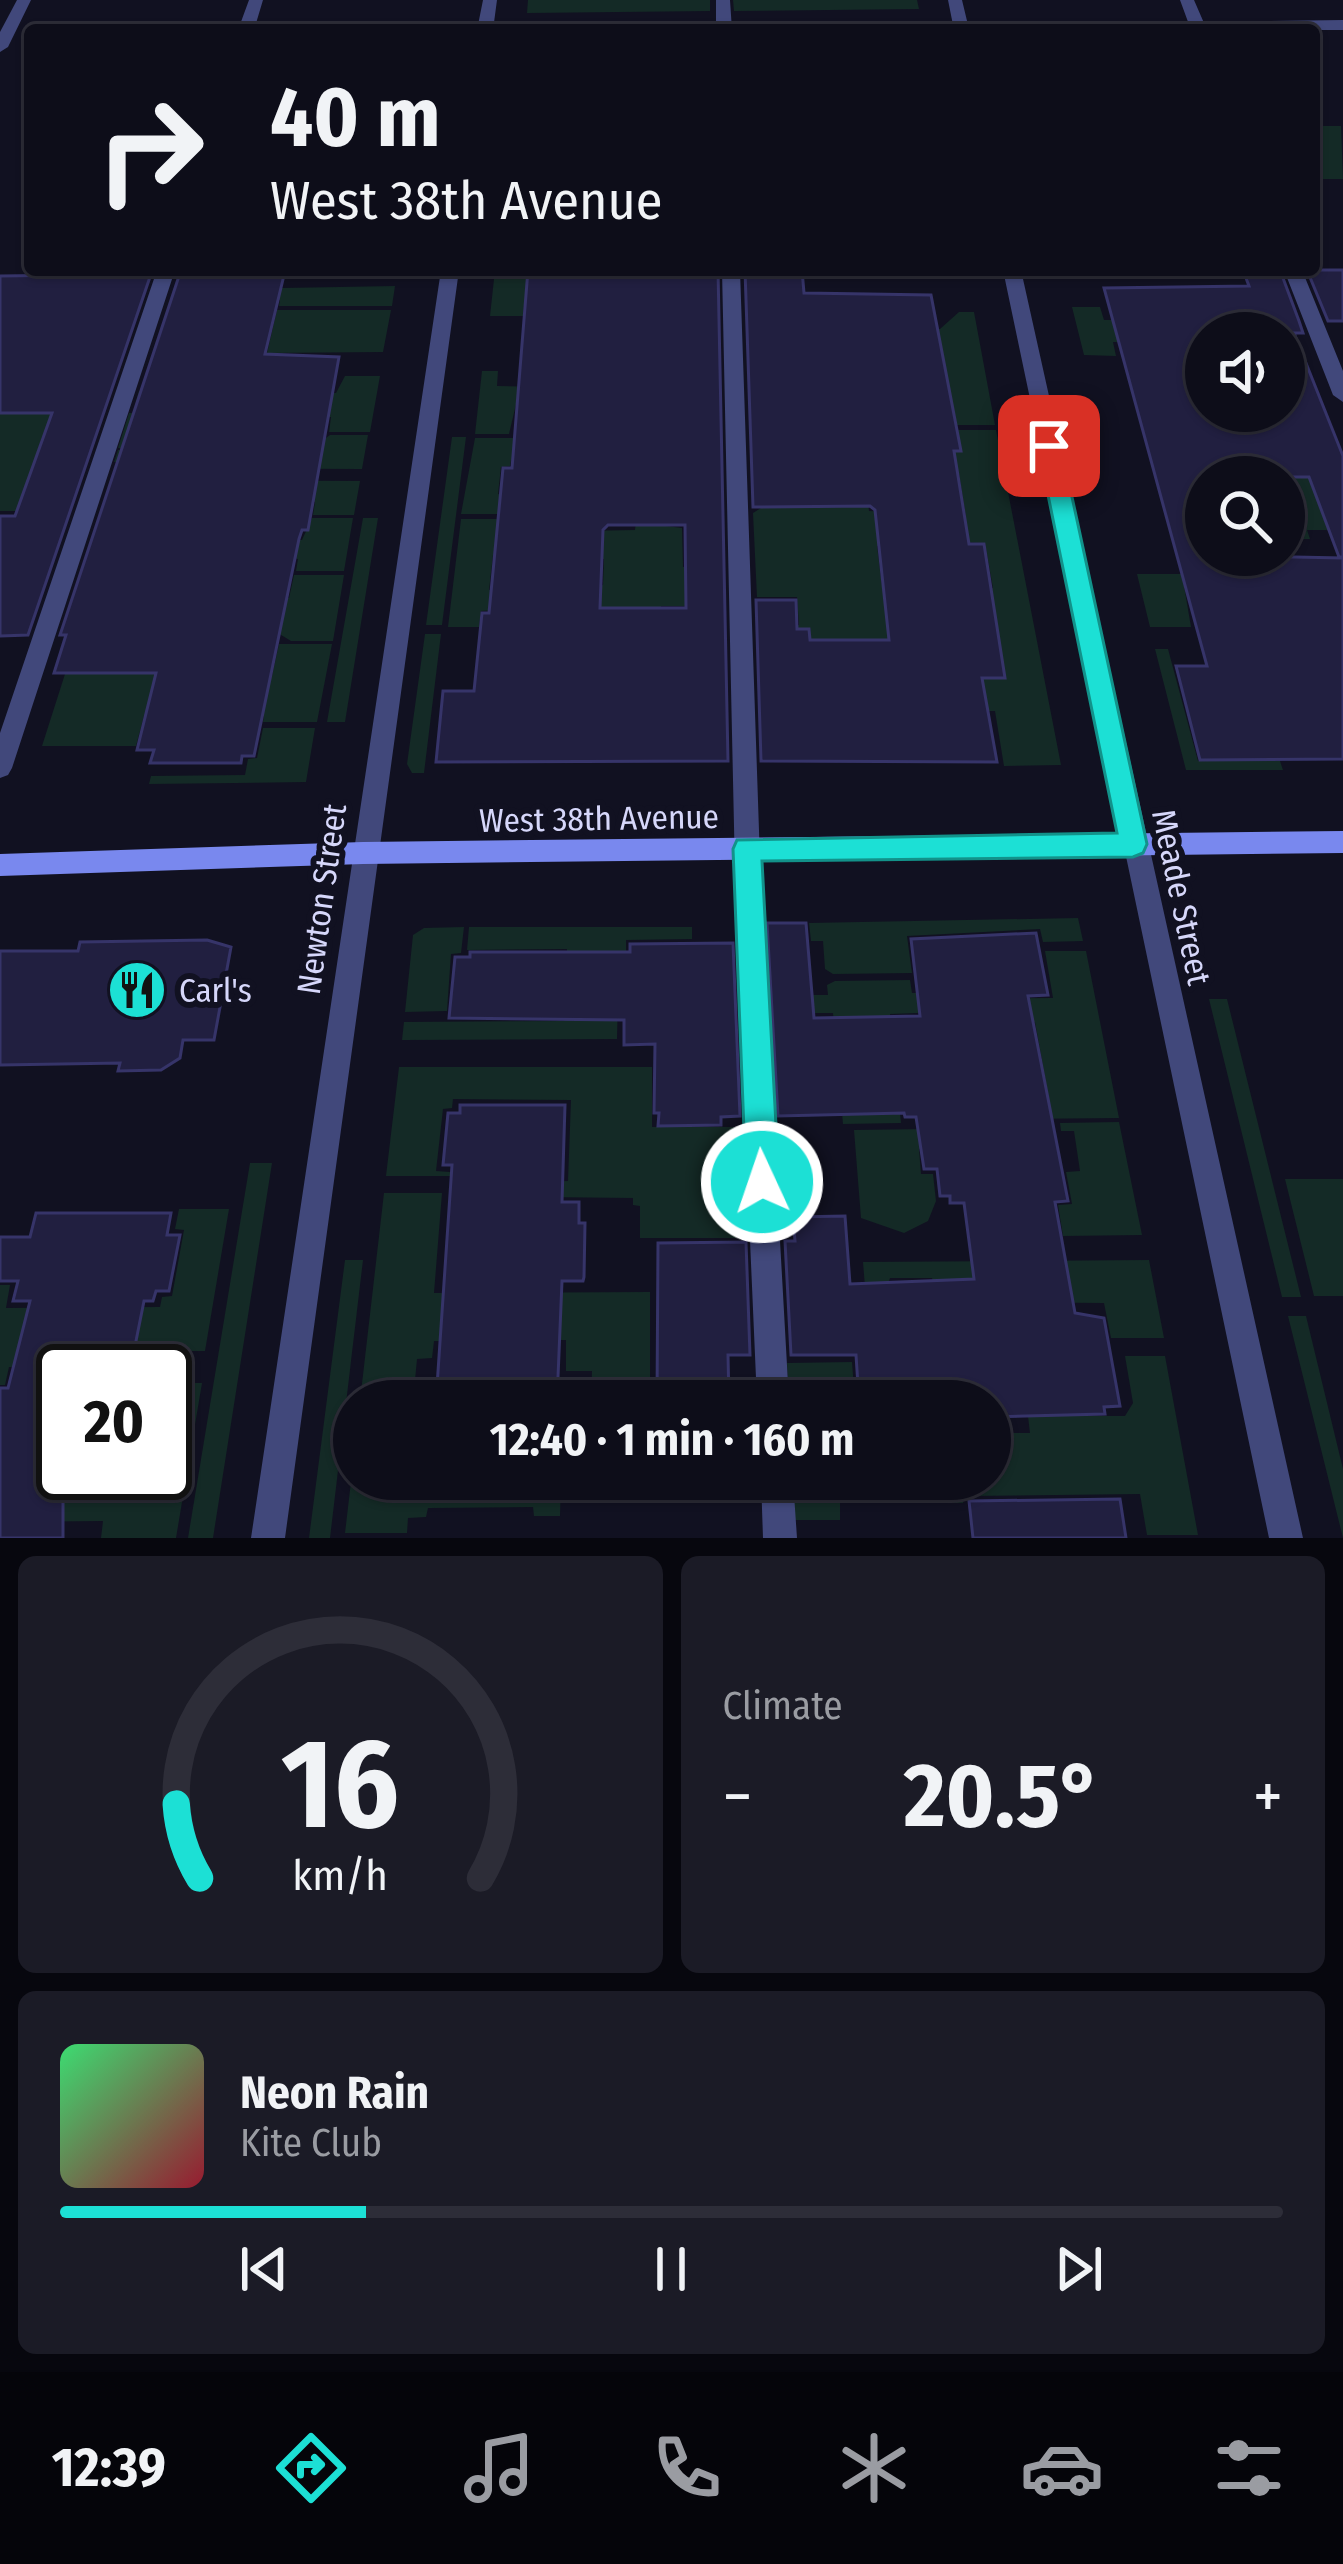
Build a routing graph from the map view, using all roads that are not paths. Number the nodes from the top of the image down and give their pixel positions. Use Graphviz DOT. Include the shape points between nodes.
graph roads {
  1 [pos="24,0"];
  2 [pos="1,42"];
  3 [pos="164,276"];
  4 [pos="449,276"];
  5 [pos="731,276"];
  6 [pos="1013,276"];
  7 [pos="1295,276"];
  8 [pos="1343,395"];
  9 [pos="0,767"];
  10 [pos="1343,842"];
  11 [pos="1133,844"];
  12 [pos="747,849"];
  13 [pos="363,854"];
  14 [pos="0,865"];
  15 [pos="772,1380"];
  16 [pos="778,1500"];
  17 [pos="268,1538"];
  18 [pos="780,1538"];
  19 [pos="1286,1538"];
  1 -- 2 [label="street"];
  3 -- 9 [label="street"];
  4 -- 13 [label="street, Newton Street"];
  5 -- 12 [label="street"];
  6 -- 11 [label="street, Meade Street"];
  7 -- 8 [label="street"];
  10 -- 11 [label="main road, West 38th Avenue"];
  11 -- 12 [label="main road, West 38th Avenue"];
  11 -- 19 [label="street, Meade Street"];
  12 -- 13 [label="main road, West 38th Avenue"];
  12 -- 15 [label="street"];
  13 -- 14 [label="main road, West 38th Avenue"];
  13 -- 17 [label="street, Newton Street"];
  16 -- 18 [label="street"];
}
